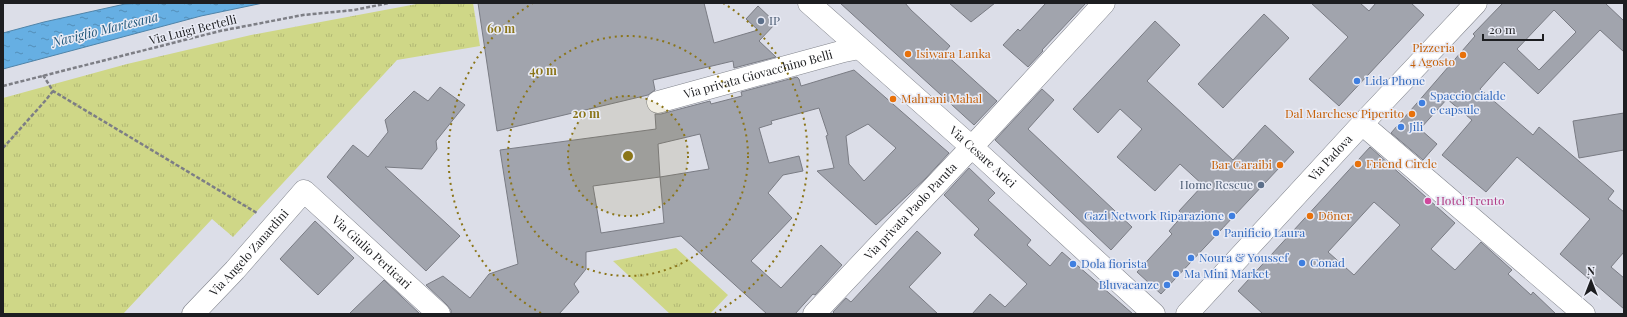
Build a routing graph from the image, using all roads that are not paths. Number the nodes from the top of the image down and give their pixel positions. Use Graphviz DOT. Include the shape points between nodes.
graph roads {
  1 [pos="809,3"];
  2 [pos="1104,3"];
  3 [pos="1476,3"];
  4 [pos="859,48"];
  5 [pos="658,102"];
  6 [pos="1362,124"];
  7 [pos="972,147"];
  8 [pos="304,191"];
  9 [pos="193,314"];
  10 [pos="439,314"];
  11 [pos="814,314"];
  12 [pos="1154,314"];
  13 [pos="1187,314"];
  14 [pos="1584,314"];
  1 -- 4 [label="street, Via Cesare Arici"];
  2 -- 7 [label="street, Via privata Paolo Paruta"];
  3 -- 6 [label="street, Via Padova"];
  4 -- 5 [label="street, Via privata Giovacchino Belli"];
  4 -- 7 [label="street, Via Cesare Arici"];
  6 -- 13 [label="street, Via Padova"];
  6 -- 14 [label="street"];
  7 -- 11 [label="street, Via privata Paolo Paruta"];
  7 -- 12 [label="street, Via Cesare Arici"];
  8 -- 9 [label="street, Via Angelo Zanardini"];
  8 -- 10 [label="street, Via Giulio Perticari"];
}
